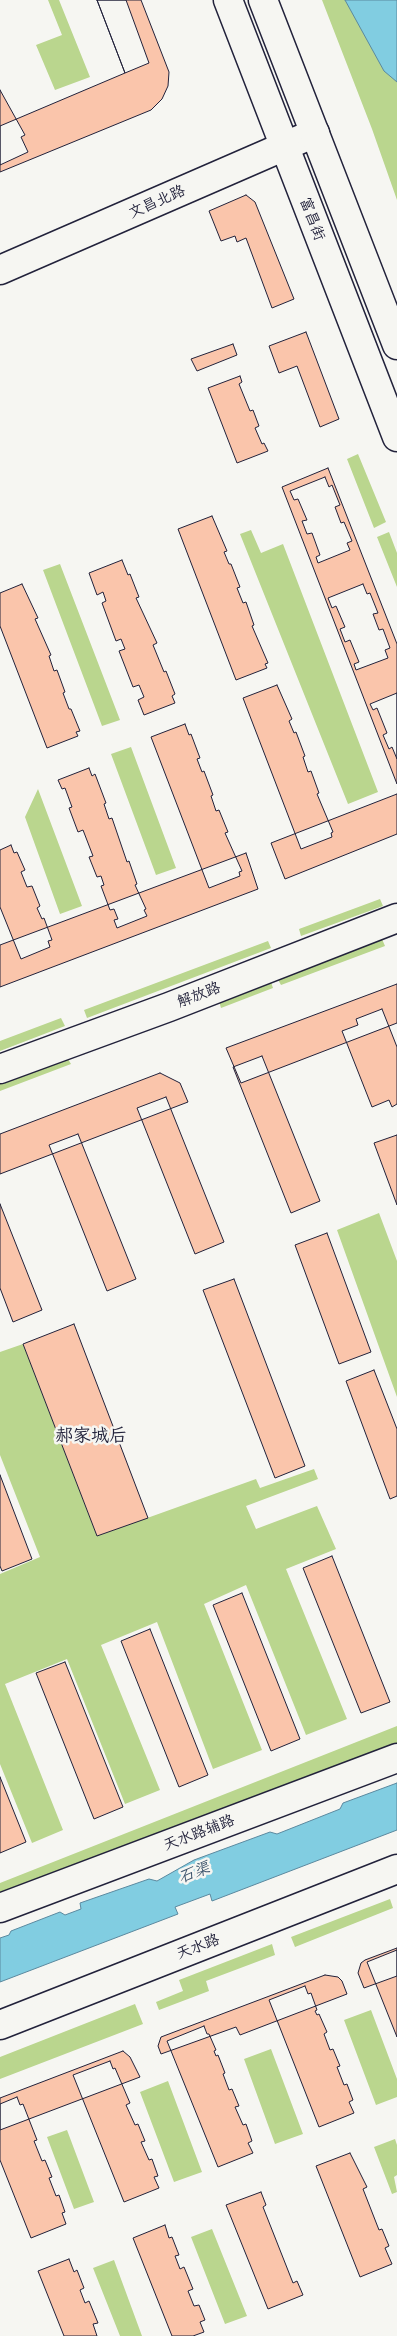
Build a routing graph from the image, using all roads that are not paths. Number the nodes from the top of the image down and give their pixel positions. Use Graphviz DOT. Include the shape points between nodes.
graph roads {
  1 [pos="228,0"];
  2 [pos="263,0"];
  3 [pos="315,133"];
  4 [pos="284,146"];
  5 [pos="0,270"];
  6 [pos="397,345"];
  7 [pos="397,437"];
  8 [pos="397,918"];
  9 [pos="0,1069"];
  10 [pos="397,1758"];
  11 [pos="397,1869"];
  12 [pos="0,1908"];
  13 [pos="0,2025"];
  1 -- 4 [label="street, 富昌街"];
  2 -- 3 [label="street"];
  3 -- 4 [label="street, 文昌北路"];
  3 -- 6 [label="street"];
  4 -- 5 [label="street, 文昌北路"];
  4 -- 7 [label="street, 富昌街"];
  8 -- 9 [label="street, 解放路"];
  10 -- 12 [label="street, 天水路辅路"];
  11 -- 13 [label="street, 天水路"];
}
